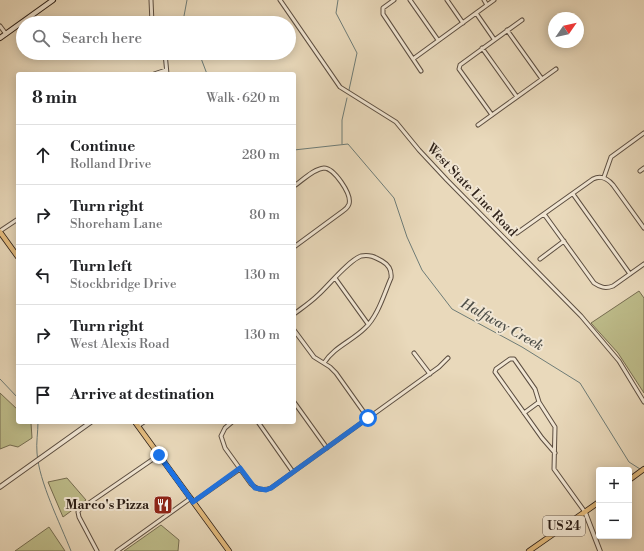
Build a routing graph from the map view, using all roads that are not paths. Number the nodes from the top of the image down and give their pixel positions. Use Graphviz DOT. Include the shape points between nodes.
graph roads {
  1 [pos="53,0"];
  2 [pos="151,0"];
  3 [pos="280,0"];
  4 [pos="394,0"];
  5 [pos="410,0"];
  6 [pos="447,0"];
  7 [pos="484,0"];
  8 [pos="494,0"];
  9 [pos="487,5"];
  10 [pos="476,13"];
  11 [pos="31,16"];
  12 [pos="152,16"];
  13 [pos="291,16"];
  14 [pos="522,20"];
  15 [pos="296,23"];
  16 [pos="463,23"];
  17 [pos="0,26"];
  18 [pos="16,27"];
  19 [pos="508,30"];
  20 [pos="6,34"];
  21 [pos="0,38"];
  22 [pos="494,39"];
  23 [pos="438,40"];
  24 [pos="482,48"];
  25 [pos="413,59"];
  26 [pos="166,60"];
  27 [pos="556,69"];
  28 [pos="421,71"];
  29 [pos="167,72"];
  30 [pos="542,79"];
  31 [pos="517,97"];
  32 [pos="492,115"];
  33 [pos="478,125"];
  34 [pos="644,133"];
  35 [pos="644,168"];
  36 [pos="640,171"];
  37 [pos="604,177"];
  38 [pos="296,185"];
  39 [pos="573,194"];
  40 [pos="544,214"];
  41 [pos="16,220"];
  42 [pos="644,228"];
  43 [pos="0,232"];
  44 [pos="517,233"];
  45 [pos="564,241"];
  46 [pos="296,246"];
  47 [pos="16,254"];
  48 [pos="540,259"];
  49 [pos="644,264"];
  50 [pos="630,274"];
  51 [pos="335,278"];
  52 [pos="296,313"];
  53 [pos="368,324"];
  54 [pos="296,333"];
  55 [pos="414,352"];
  56 [pos="448,358"];
  57 [pos="324,363"];
  58 [pos="430,374"];
  59 [pos="539,402"];
  60 [pos="644,402"];
  61 [pos="296,405"];
  62 [pos="524,413"];
  63 [pos="368,418"];
  64 [pos="88,424"];
  65 [pos="137,424"];
  66 [pos="230,424"];
  67 [pos="259,424"];
  68 [pos="327,448"];
  69 [pos="555,453"];
  70 [pos="159,455"];
  71 [pos="240,468"];
  72 [pos="644,469"];
  73 [pos="293,472"];
  74 [pos="632,478"];
  75 [pos="0,487"];
  76 [pos="192,500"];
  77 [pos="598,503"];
  78 [pos="585,512"];
  79 [pos="97,551"];
  80 [pos="117,551"];
  81 [pos="229,551"];
  82 [pos="530,551"];
  83 [pos="600,551"];
  1 -- 11 [label="main road"];
  2 -- 12 [label="street"];
  3 -- 13 [label="street, West State Line Road"];
  4 -- 25 [label="street" via="382,11"];
  5 -- 23 [label="street"];
  6 -- 16 [label="street"];
  7 -- 9 [label="street"];
  8 -- 9 [label="street"];
  9 -- 10 [label="street"];
  10 -- 16 [label="street"];
  10 -- 22 [label="street"];
  14 -- 19 [label="street"];
  15 -- 60 [label="street, West State Line Road" via="340,88 396,122 447,180 581,316 616,357"];
  16 -- 23 [label="street"];
  17 -- 20 [label="street"];
  18 -- 20 [label="main road"];
  19 -- 22 [label="street"];
  19 -- 30 [label="street"];
  20 -- 21 [label="main road"];
  22 -- 24 [label="street"];
  23 -- 25 [label="street"];
  24 -- 31 [label="street"];
  24 -- 32 [label="street" via="461,63 459,69"];
  25 -- 28 [label="street"];
  26 -- 29 [label="street"];
  27 -- 30 [label="street"];
  30 -- 31 [label="street"];
  31 -- 32 [label="street"];
  32 -- 33 [label="street"];
  34 -- 37 [label="street" via="613,156"];
  35 -- 36 [label="street"];
  37 -- 39 [label="street" via="593,179"];
  37 -- 42 [label="street" via="613,185"];
  38 -- 46 [label="street" via="322,168 333,172 349,196 349,206"];
  39 -- 40 [label="street"];
  39 -- 50 [label="street"];
  40 -- 44 [label="street"];
  40 -- 45 [label="street"];
  41 -- 43 [label="street"];
  43 -- 47 [label="main road"];
  45 -- 48 [label="street"];
  45 -- 50 [label="street" via="594,283 604,288 613,286"];
  49 -- 50 [label="street"];
  51 -- 52 [label="street" via="311,302"];
  51 -- 53 [label="street"];
  51 -- 53 [label="street" via="361,256 373,256 386,263 391,270 391,278"];
  53 -- 57 [label="street" via="330,354"];
  54 -- 57 [label="street" via="314,357"];
  55 -- 58 [label="street"];
  56 -- 58 [label="street"];
  57 -- 63 [label="street" via="336,373"];
  58 -- 63 [label="street"];
  59 -- 62 [label="street"];
  59 -- 62 [label="street" via="535,389 514,360 510,359 496,369 495,372"];
  59 -- 69 [label="street" via="555,427"];
  61 -- 68 [label="street"];
  62 -- 69 [label="street"];
  63 -- 68 [label="street"];
  64 -- 75 [label="street"];
  65 -- 70 [label="main road"];
  66 -- 71 [label="street" via="221,436 225,448"];
  67 -- 73 [label="street"];
  68 -- 73 [label="street"];
  69 -- 78 [label="street" via="554,469"];
  70 -- 76 [label="main road"];
  70 -- 79 [label="street" via="78,512"];
  71 -- 73 [label="street" via="255,488 265,490"];
  71 -- 76 [label="street"];
  72 -- 74 [label="main road"];
  76 -- 80 [label="street"];
  76 -- 81 [label="main road"];
  77 -- 78 [label="main road, US 24"];
  78 -- 82 [label="main road, US 24"];
  78 -- 83 [label="street"];
}
